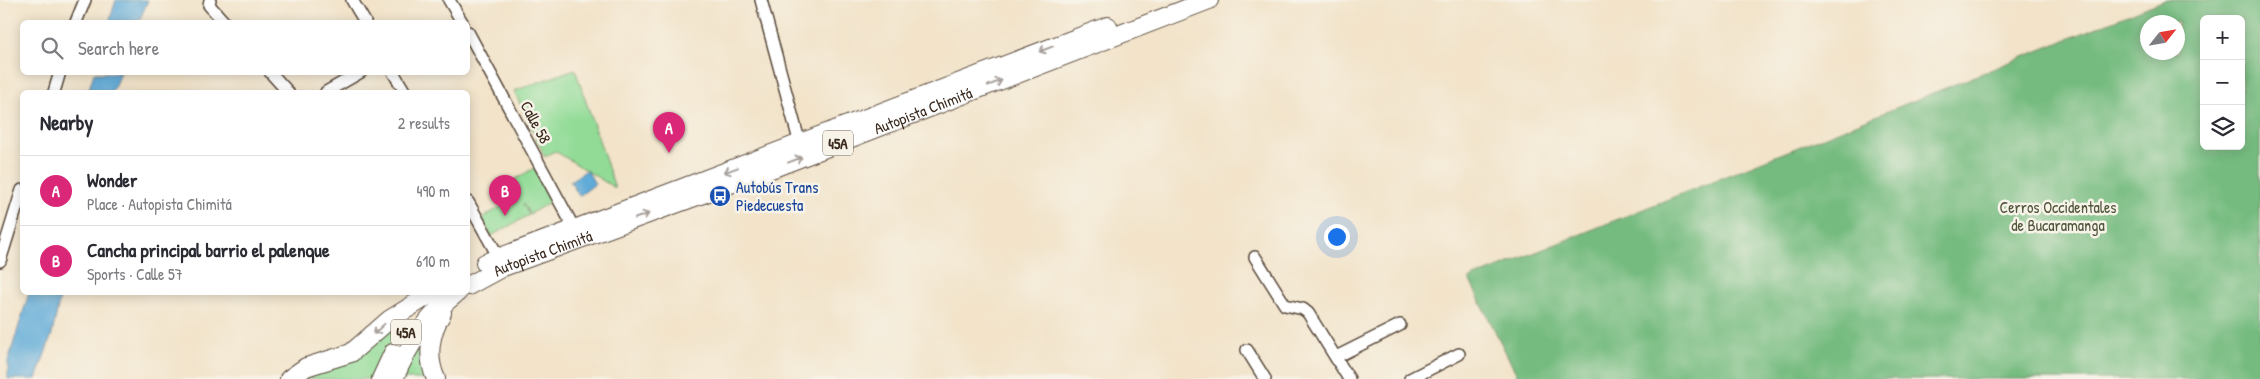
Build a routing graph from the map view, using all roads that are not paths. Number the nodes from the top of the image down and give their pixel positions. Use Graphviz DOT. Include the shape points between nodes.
graph roads {
  1 [pos="85,0"];
  2 [pos="352,0"];
  3 [pos="449,0"];
  4 [pos="761,0"];
  5 [pos="1173,0"];
  6 [pos="1209,0"];
  7 [pos="209,2"];
  8 [pos="77,20"];
  9 [pos="222,20"];
  10 [pos="363,20"];
  11 [pos="461,20"];
  12 [pos="470,36"];
  13 [pos="59,75"];
  14 [pos="273,75"];
  15 [pos="356,75"];
  16 [pos="395,75"];
  17 [pos="55,90"];
  18 [pos="286,90"];
  19 [pos="330,90"];
  20 [pos="404,90"];
  21 [pos="800,144"];
  22 [pos="20,196"];
  23 [pos="470,206"];
  24 [pos="574,228"];
  25 [pos="498,256"];
  26 [pos="1255,257"];
  27 [pos="0,261"];
  28 [pos="470,272"];
  29 [pos="470,285"];
  30 [pos="444,295"];
  31 [pos="444,295"];
  32 [pos="445,295"];
  33 [pos="446,295"];
  34 [pos="1400,324"];
  35 [pos="1248,350"];
  36 [pos="1459,354"];
  37 [pos="1336,357"];
  38 [pos="289,379"];
  39 [pos="380,379"];
  40 [pos="394,379"];
  41 [pos="436,379"];
  42 [pos="1265,379"];
  43 [pos="1349,379"];
  44 [pos="1410,379"];
  1 -- 8 [label="street"];
  2 -- 10 [label="street"];
  3 -- 11 [label="street"];
  4 -- 21 [label="street"];
  5 -- 21 [label="highway, Autopista Chimitá / 45A, one-way"];
  29 -- 6 [label="highway, Autopista Chimitá / 45A, one-way" via="503,267 763,172"];
  7 -- 9 [label="street"];
  12 -- 24 [label="street, Calle 58"];
  13 -- 17 [label="street"];
  14 -- 18 [label="street"];
  15 -- 19 [label="street"];
  16 -- 20 [label="street"];
  21 -- 24 [label="highway, Autopista Chimitá / 45A, one-way"];
  22 -- 27 [label="street"];
  23 -- 25 [label="street"];
  24 -- 25 [label="highway, Autopista Chimitá / 45A"];
  25 -- 28 [label="highway, Autopista Chimitá / 45A"];
  26 -- 37 [label="street" via="1285,305 1308,313"];
  30 -- 38 [label="highway, one-way" via="388,320 351,354 306,367"];
  31 -- 39 [label="highway, 45A" via="425,308 412,323"];
  32 -- 40 [label="highway, 45A" via="418,332"];
  33 -- 41 [label="highway" via="430,348"];
  34 -- 37 [label="street"];
  35 -- 42 [label="street"];
  36 -- 44 [label="street"];
  37 -- 43 [label="street"];
}
